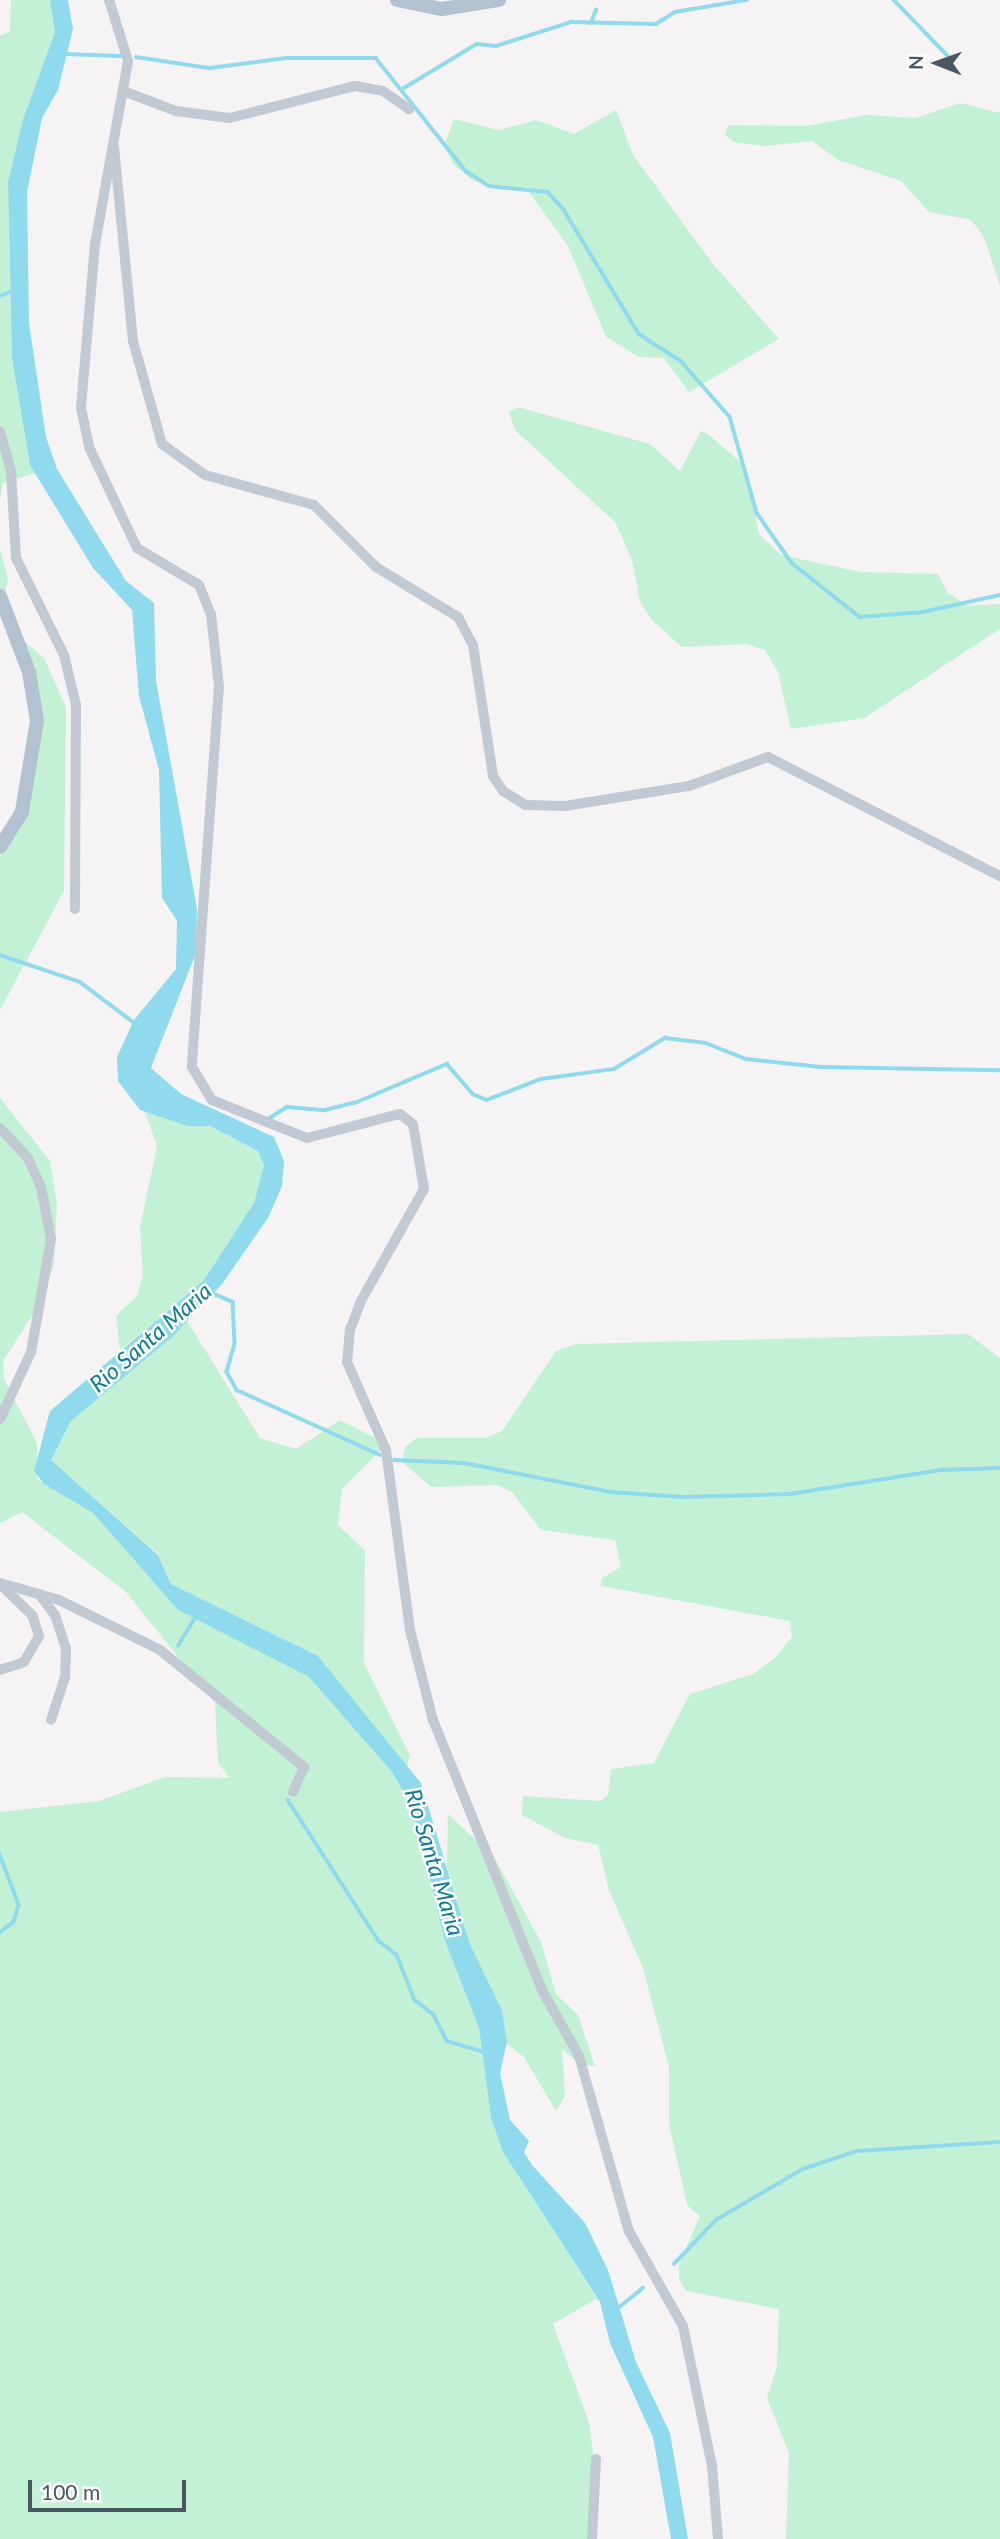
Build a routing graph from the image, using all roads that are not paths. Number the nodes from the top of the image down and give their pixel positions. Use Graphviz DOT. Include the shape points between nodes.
graph roads {
  1 [pos="109,0"];
  2 [pos="397,0"];
  3 [pos="499,0"];
  4 [pos="126,92"];
  5 [pos="409,109"];
  6 [pos="113,141"];
  7 [pos="0,431"];
  8 [pos="0,596"];
  9 [pos="0,847"];
  10 [pos="1000,876"];
  11 [pos="75,909"];
  12 [pos="0,1128"];
  13 [pos="0,1419"];
  14 [pos="0,1583"];
  15 [pos="37,1592"];
  16 [pos="0,1670"];
  17 [pos="51,1720"];
  18 [pos="293,1792"];
  19 [pos="596,2459"];
  20 [pos="592,2539"];
  21 [pos="718,2539"];
  1 -- 4 [label="street" via="125,42"];
  2 -- 3 [label="main road" via="442,9"];
  4 -- 5 [label="street" via="176,111 230,118 355,86 383,91"];
  4 -- 6 [label="street"];
  6 -- 10 [label="street" via="135,354 162,444 205,475 314,505 376,567 457,617 473,645 489,755 503,791 525,805 565,806 689,786 768,757 835,786"];
  6 -- 21 [label="street" via="90,284 83,422 136,548 205,591 219,686 192,1067 212,1100 307,1138 400,1114 413,1124 424,1189 361,1301 347,1362 386,1450 410,1630 433,1720 543,1992 579,2056 629,2231 683,2326 712,2466"];
  7 -- 11 [label="street" via="11,471 16,558 64,655 76,705"];
  8 -- 9 [label="main road" via="29,672 37,721 22,812"];
  12 -- 13 [label="street" via="41,1187 51,1239 31,1352"];
  14 -- 15 [label="street"];
  14 -- 16 [label="street" via="32,1615 39,1636 24,1662"];
  15 -- 17 [label="street" via="55,1615 66,1649 65,1677"];
  15 -- 18 [label="street" via="160,1650 304,1767"];
  19 -- 20 [label="street"];
}
